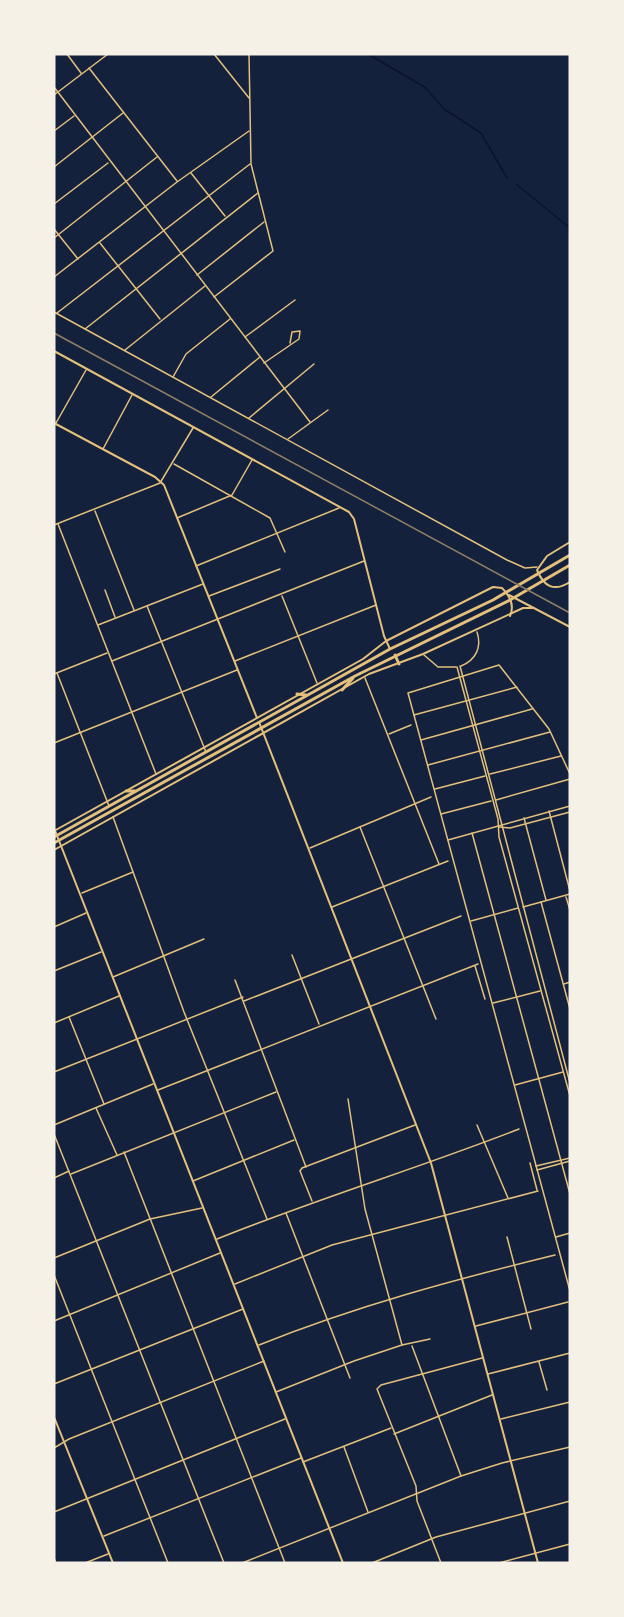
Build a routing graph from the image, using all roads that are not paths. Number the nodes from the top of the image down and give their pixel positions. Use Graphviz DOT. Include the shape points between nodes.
graph roads {
  1 [pos="67,54"];
  2 [pos="102,54"];
  3 [pos="108,54"];
  4 [pos="214,54"];
  5 [pos="249,54"];
  6 [pos="104,57"];
  7 [pos="89,68"];
  8 [pos="82,74"];
  9 [pos="54,87"];
  10 [pos="57,93"];
  11 [pos="54,95"];
  12 [pos="249,98"];
  13 [pos="124,113"];
  14 [pos="74,116"];
  15 [pos="54,131"];
  16 [pos="249,131"];
  17 [pos="91,138"];
  18 [pos="158,157"];
  19 [pos="109,162"];
  20 [pos="251,164"];
  21 [pos="54,167"];
  22 [pos="191,172"];
  23 [pos="177,182"];
  24 [pos="126,183"];
  25 [pos="258,193"];
  26 [pos="209,195"];
  27 [pos="54,204"];
  28 [pos="145,207"];
  29 [pos="226,218"];
  30 [pos="265,222"];
  31 [pos="54,229"];
  32 [pos="162,231"];
  33 [pos="58,235"];
  34 [pos="54,238"];
  35 [pos="99,242"];
  36 [pos="180,254"];
  37 [pos="78,259"];
  38 [pos="117,265"];
  39 [pos="197,275"];
  40 [pos="54,278"];
  41 [pos="205,286"];
  42 [pos="135,289"];
  43 [pos="213,298"];
  44 [pos="295,300"];
  45 [pos="55,313"];
  46 [pos="230,319"];
  47 [pos="161,321"];
  48 [pos="85,329"];
  49 [pos="244,337"];
  50 [pos="290,343"];
  51 [pos="54,351"];
  52 [pos="124,351"];
  53 [pos="260,357"];
  54 [pos="264,363"];
  55 [pos="314,364"];
  56 [pos="86,369"];
  57 [pos="173,378"];
  58 [pos="284,389"];
  59 [pos="133,395"];
  60 [pos="211,398"];
  61 [pos="328,410"];
  62 [pos="249,419"];
  63 [pos="310,422"];
  64 [pos="55,423"];
  65 [pos="193,427"];
  66 [pos="288,440"];
  67 [pos="103,449"];
  68 [pos="253,459"];
  69 [pos="173,463"];
  70 [pos="162,482"];
  71 [pos="232,495"];
  72 [pos="339,507"];
  73 [pos="94,510"];
  74 [pos="177,518"];
  75 [pos="58,524"];
  76 [pos="54,525"];
  77 [pos="278,534"];
  78 [pos="570,542"];
  79 [pos="285,552"];
  80 [pos="570,555"];
  81 [pos="364,561"];
  82 [pos="570,565"];
  83 [pos="196,566"];
  84 [pos="537,567"];
  85 [pos="280,569"];
  86 [pos="570,582"];
  87 [pos="203,583"];
  88 [pos="105,590"];
  89 [pos="507,593"];
  90 [pos="281,595"];
  91 [pos="209,596"];
  92 [pos="376,604"];
  93 [pos="147,606"];
  94 [pos="534,608"];
  95 [pos="134,611"];
  96 [pos="510,616"];
  97 [pos="116,618"];
  98 [pos="217,620"];
  99 [pos="98,626"];
  100 [pos="570,627"];
  101 [pos="476,631"];
  102 [pos="298,636"];
  103 [pos="386,640"];
  104 [pos="161,642"];
  105 [pos="390,649"];
  106 [pos="108,652"];
  107 [pos="395,654"];
  108 [pos="423,654"];
  109 [pos="234,661"];
  110 [pos="111,662"];
  111 [pos="399,664"];
  112 [pos="459,667"];
  113 [pos="238,670"];
  114 [pos="55,673"];
  115 [pos="355,676"];
  116 [pos="461,676"];
  117 [pos="365,677"];
  118 [pos="318,683"];
  119 [pos="517,687"];
  120 [pos="342,690"];
  121 [pos="181,692"];
  122 [pos="297,694"];
  123 [pos="308,695"];
  124 [pos="468,700"];
  125 [pos="533,708"];
  126 [pos="130,712"];
  127 [pos="414,716"];
  128 [pos="257,718"];
  129 [pos="259,722"];
  130 [pos="411,725"];
  131 [pos="475,726"];
  132 [pos="261,728"];
  133 [pos="550,732"];
  134 [pos="80,733"];
  135 [pos="263,733"];
  136 [pos="388,735"];
  137 [pos="420,740"];
  138 [pos="54,742"];
  139 [pos="203,747"];
  140 [pos="481,749"];
  141 [pos="206,752"];
  142 [pos="562,756"];
  143 [pos="427,765"];
  144 [pos="156,774"];
  145 [pos="570,774"];
  146 [pos="488,775"];
  147 [pos="158,779"];
  148 [pos="570,779"];
  149 [pos="434,789"];
  150 [pos="126,791"];
  151 [pos="137,791"];
  152 [pos="431,797"];
  153 [pos="495,800"];
  154 [pos="107,801"];
  155 [pos="415,804"];
  156 [pos="110,806"];
  157 [pos="570,806"];
  158 [pos="549,811"];
  159 [pos="570,812"];
  160 [pos="440,815"];
  161 [pos="113,816"];
  162 [pos="550,817"];
  163 [pos="524,818"];
  164 [pos="525,824"];
  165 [pos="498,826"];
  166 [pos="502,826"];
  167 [pos="360,827"];
  168 [pos="54,830"];
  169 [pos="472,833"];
  170 [pos="56,836"];
  171 [pos="59,840"];
  172 [pos="447,840"];
  173 [pos="54,843"];
  174 [pos="61,845"];
  175 [pos="309,848"];
  176 [pos="54,850"];
  177 [pos="448,861"];
  178 [pos="439,864"];
  179 [pos="134,872"];
  180 [pos="384,886"];
  181 [pos="570,892"];
  182 [pos="80,894"];
  183 [pos="566,895"];
  184 [pos="546,900"];
  185 [pos="541,902"];
  186 [pos="332,907"];
  187 [pos="520,907"];
  188 [pos="570,910"];
  189 [pos="87,913"];
  190 [pos="494,915"];
  191 [pos="461,916"];
  192 [pos="470,921"];
  193 [pos="54,927"];
  194 [pos="204,939"];
  195 [pos="404,939"];
  196 [pos="102,952"];
  197 [pos="292,955"];
  198 [pos="166,956"];
  199 [pos="351,958"];
  200 [pos="54,971"];
  201 [pos="112,977"];
  202 [pos="301,979"];
  203 [pos="236,980"];
  204 [pos="570,982"];
  205 [pos="564,984"];
  206 [pos="422,985"];
  207 [pos="541,991"];
  208 [pos="119,996"];
  209 [pos="243,997"];
  210 [pos="516,997"];
  211 [pos="485,999"];
  212 [pos="244,1001"];
  213 [pos="492,1003"];
  214 [pos="370,1006"];
  215 [pos="570,1009"];
  216 [pos="69,1017"];
  217 [pos="187,1019"];
  218 [pos="436,1019"];
  219 [pos="54,1023"];
  220 [pos="320,1025"];
  221 [pos="136,1038"];
  222 [pos="262,1049"];
  223 [pos="85,1060"];
  224 [pos="208,1070"];
  225 [pos="567,1071"];
  226 [pos="54,1072"];
  227 [pos="539,1078"];
  228 [pos="570,1083"];
  229 [pos="155,1084"];
  230 [pos="514,1085"];
  231 [pos="158,1091"];
  232 [pos="276,1092"];
  233 [pos="570,1096"];
  234 [pos="348,1099"];
  235 [pos="104,1104"];
  236 [pos="96,1107"];
  237 [pos="226,1112"];
  238 [pos="54,1125"];
  239 [pos="417,1125"];
  240 [pos="477,1125"];
  241 [pos="519,1129"];
  242 [pos="174,1132"];
  243 [pos="54,1134"];
  244 [pos="295,1140"];
  245 [pos="484,1142"];
  246 [pos="357,1147"];
  247 [pos="124,1152"];
  248 [pos="117,1155"];
  249 [pos="570,1158"];
  250 [pos="561,1160"];
  251 [pos="244,1161"];
  252 [pos="570,1161"];
  253 [pos="431,1163"];
  254 [pos="530,1163"];
  255 [pos="562,1164"];
  256 [pos="306,1167"];
  257 [pos="536,1168"];
  258 [pos="70,1173"];
  259 [pos="54,1178"];
  260 [pos="193,1181"];
  261 [pos="362,1185"];
  262 [pos="570,1194"];
  263 [pos="508,1198"];
  264 [pos="312,1202"];
  265 [pos="203,1208"];
  266 [pos="285,1212"];
  267 [pos="446,1214"];
  268 [pos="150,1219"];
  269 [pos="267,1219"];
  270 [pos="570,1233"];
  271 [pos="372,1234"];
  272 [pos="507,1237"];
  273 [pos="556,1237"];
  274 [pos="216,1240"];
  275 [pos="97,1241"];
  276 [pos="221,1252"];
  277 [pos="555,1255"];
  278 [pos="303,1256"];
  279 [pos="54,1258"];
  280 [pos="514,1265"];
  281 [pos="170,1274"];
  282 [pos="54,1275"];
  283 [pos="462,1279"];
  284 [pos="234,1284"];
  285 [pos="570,1291"];
  286 [pos="118,1295"];
  287 [pos="389,1298"];
  288 [pos="568,1302"];
  289 [pos="243,1309"];
  290 [pos="526,1312"];
  291 [pos="70,1315"];
  292 [pos="327,1317"];
  293 [pos="54,1321"];
  294 [pos="475,1326"];
  295 [pos="192,1329"];
  296 [pos="531,1329"];
  297 [pos="430,1339"];
  298 [pos="402,1345"];
  299 [pos="411,1345"];
  300 [pos="258,1346"];
  301 [pos="140,1351"];
  302 [pos="570,1353"];
  303 [pos="483,1357"];
  304 [pos="264,1361"];
  305 [pos="539,1361"];
  306 [pos="345,1365"];
  307 [pos="92,1370"];
  308 [pos="488,1374"];
  309 [pos="421,1375"];
  310 [pos="350,1378"];
  311 [pos="213,1381"];
  312 [pos="54,1384"];
  313 [pos="547,1390"];
  314 [pos="276,1392"];
  315 [pos="493,1395"];
  316 [pos="160,1402"];
  317 [pos="570,1402"];
  318 [pos="438,1416"];
  319 [pos="54,1417"];
  320 [pos="286,1419"];
  321 [pos="500,1419"];
  322 [pos="112,1422"];
  323 [pos="392,1428"];
  324 [pos="394,1434"];
  325 [pos="236,1439"];
  326 [pos="64,1442"];
  327 [pos="343,1447"];
  328 [pos="54,1448"];
  329 [pos="570,1448"];
  330 [pos="184,1460"];
  331 [pos="302,1460"];
  332 [pos="511,1462"];
  333 [pos="461,1476"];
  334 [pos="251,1478"];
  335 [pos="136,1479"];
  336 [pos="416,1493"];
  337 [pos="87,1499"];
  338 [pos="199,1499"];
  339 [pos="570,1501"];
  340 [pos="54,1512"];
  341 [pos="368,1512"];
  342 [pos="525,1513"];
  343 [pos="151,1517"];
  344 [pos="330,1528"];
  345 [pos="102,1536"];
  346 [pos="432,1539"];
  347 [pos="570,1544"];
  348 [pos="279,1548"];
  349 [pos="109,1553"];
  350 [pos="536,1553"];
  351 [pos="54,1558"];
  352 [pos="56,1563"];
  353 [pos="85,1563"];
  354 [pos="113,1563"];
  355 [pos="168,1563"];
  356 [pos="224,1563"];
  357 [pos="242,1563"];
  358 [pos="285,1563"];
  359 [pos="343,1563"];
  360 [pos="372,1563"];
  361 [pos="441,1563"];
  362 [pos="500,1563"];
  363 [pos="538,1563"];
  1 -- 8 [label="street"];
  2 -- 6 [label="street"];
  3 -- 6 [label="street"];
  4 -- 12 [label="street"];
  5 -- 12 [label="street"];
  6 -- 7 [label="street"];
  7 -- 8 [label="street"];
  7 -- 13 [label="street"];
  8 -- 10 [label="street"];
  9 -- 10 [label="street"];
  10 -- 11 [label="street"];
  10 -- 14 [label="street"];
  12 -- 16 [label="street"];
  13 -- 17 [label="street"];
  13 -- 18 [label="street"];
  14 -- 15 [label="street"];
  14 -- 17 [label="street"];
  16 -- 20 [label="street"];
  16 -- 22 [label="street"];
  17 -- 19 [label="street"];
  17 -- 21 [label="street"];
  18 -- 23 [label="street"];
  18 -- 24 [label="street"];
  19 -- 24 [label="street"];
  19 -- 27 [label="street"];
  20 -- 25 [label="street"];
  20 -- 26 [label="street"];
  22 -- 23 [label="street"];
  22 -- 26 [label="street"];
  23 -- 28 [label="street"];
  24 -- 28 [label="street"];
  24 -- 33 [label="street"];
  25 -- 29 [label="street"];
  25 -- 30 [label="street"];
  26 -- 29 [label="street"];
  26 -- 32 [label="street"];
  28 -- 32 [label="street"];
  28 -- 35 [label="street"];
  29 -- 36 [label="street"];
  30 -- 39 [label="street"];
  30 -- 43 [label="street" via="273,252"];
  31 -- 33 [label="street"];
  32 -- 36 [label="street"];
  32 -- 38 [label="street"];
  33 -- 34 [label="street"];
  33 -- 37 [label="street"];
  35 -- 37 [label="street"];
  35 -- 38 [label="street"];
  36 -- 39 [label="street"];
  36 -- 42 [label="street"];
  37 -- 40 [label="street"];
  38 -- 42 [label="street"];
  38 -- 45 [label="street"];
  39 -- 41 [label="street"];
  41 -- 43 [label="street"];
  41 -- 47 [label="street"];
  42 -- 47 [label="street"];
  42 -- 48 [label="street"];
  43 -- 46 [label="street"];
  44 -- 49 [label="street"];
  45 -- 48 [label="street"];
  46 -- 49 [label="street"];
  46 -- 57 [label="street" via="186,354"];
  47 -- 52 [label="street"];
  48 -- 52 [label="street"];
  49 -- 53 [label="street"];
  50 -- 50 [label="street" via="299,339 300,331 292,332"];
  50 -- 54 [label="street"];
  51 -- 56 [label="main road"];
  52 -- 57 [label="street"];
  53 -- 54 [label="street"];
  53 -- 60 [label="street"];
  54 -- 58 [label="street"];
  55 -- 58 [label="street"];
  56 -- 59 [label="main road"];
  56 -- 64 [label="street"];
  57 -- 60 [label="street"];
  58 -- 62 [label="street"];
  58 -- 63 [label="street"];
  59 -- 65 [label="main road"];
  59 -- 67 [label="street"];
  60 -- 62 [label="street"];
  61 -- 63 [label="street"];
  62 -- 66 [label="street"];
  63 -- 66 [label="street"];
  64 -- 67 [label="main road"];
  65 -- 68 [label="main road"];
  65 -- 69 [label="street"];
  66 -- 84 [label="street" via="522,567"];
  67 -- 70 [label="main road"];
  68 -- 71 [label="street"];
  68 -- 72 [label="main road"];
  69 -- 70 [label="street"];
  69 -- 71 [label="street"];
  70 -- 73 [label="street"];
  70 -- 74 [label="main road"];
  71 -- 74 [label="street"];
  71 -- 77 [label="street" via="270,518"];
  72 -- 77 [label="street"];
  72 -- 81 [label="main road" via="354,519"];
  73 -- 75 [label="street"];
  73 -- 95 [label="street"];
  74 -- 83 [label="main road"];
  75 -- 76 [label="street"];
  75 -- 99 [label="street"];
  77 -- 79 [label="street"];
  77 -- 83 [label="street"];
  78 -- 84 [label="main road"];
  80 -- 105 [label="main road" via="493,600"];
  81 -- 90 [label="street"];
  81 -- 92 [label="main road"];
  82 -- 107 [label="main road" via="493,609"];
  83 -- 87 [label="main road"];
  84 -- 86 [label="main road" via="549,587 558,588"];
  85 -- 91 [label="street"];
  87 -- 91 [label="main road"];
  87 -- 93 [label="street"];
  88 -- 97 [label="street"];
  89 -- 94 [label="main road"];
  89 -- 96 [label="main road" via="512,603"];
  89 -- 103 [label="main road" via="493,587"];
  90 -- 98 [label="street"];
  90 -- 102 [label="street"];
  91 -- 98 [label="main road"];
  92 -- 102 [label="street"];
  92 -- 103 [label="main road"];
  93 -- 95 [label="street"];
  93 -- 104 [label="street"];
  94 -- 96 [label="main road" via="523,608"];
  94 -- 100 [label="main road"];
  95 -- 97 [label="street"];
  96 -- 101 [label="main road"];
  97 -- 99 [label="street"];
  98 -- 104 [label="street"];
  98 -- 109 [label="main road"];
  99 -- 106 [label="street"];
  101 -- 108 [label="main road"];
  101 -- 112 [label="street" via="478,651"];
  102 -- 109 [label="street"];
  102 -- 118 [label="street"];
  103 -- 105 [label="main road"];
  103 -- 118 [label="main road" via="367,656"];
  104 -- 110 [label="street"];
  104 -- 121 [label="street"];
  105 -- 123 [label="main road"];
  106 -- 110 [label="street"];
  106 -- 114 [label="street"];
  107 -- 111 [label="main road"];
  107 -- 115 [label="main road"];
  108 -- 111 [label="main road"];
  108 -- 112 [label="street" via="438,667"];
  109 -- 113 [label="main road"];
  110 -- 126 [label="street"];
  111 -- 117 [label="main road"];
  112 -- 116 [label="street"];
  113 -- 121 [label="street"];
  113 -- 128 [label="main road"];
  114 -- 134 [label="street"];
  115 -- 120 [label="main road"];
  115 -- 132 [label="main road"];
  116 -- 119 [label="street" via="499,665"];
  116 -- 124 [label="street"];
  116 -- 127 [label="street" via="408,693"];
  117 -- 120 [label="main road"];
  117 -- 136 [label="street"];
  118 -- 122 [label="main road"];
  119 -- 124 [label="street"];
  119 -- 125 [label="street"];
  120 -- 135 [label="main road"];
  121 -- 126 [label="street"];
  121 -- 139 [label="street"];
  122 -- 123 [label="main road"];
  122 -- 128 [label="main road"];
  123 -- 129 [label="main road"];
  124 -- 127 [label="street"];
  124 -- 131 [label="street"];
  125 -- 131 [label="street"];
  125 -- 133 [label="street"];
  126 -- 134 [label="street"];
  126 -- 144 [label="street"];
  127 -- 137 [label="street"];
  128 -- 129 [label="main road"];
  128 -- 139 [label="main road"];
  129 -- 132 [label="main road"];
  129 -- 141 [label="main road"];
  130 -- 136 [label="street"];
  131 -- 137 [label="street"];
  131 -- 140 [label="street"];
  132 -- 135 [label="main road"];
  132 -- 171 [label="main road"];
  133 -- 140 [label="street"];
  133 -- 142 [label="street"];
  134 -- 138 [label="street"];
  134 -- 154 [label="street"];
  135 -- 161 [label="main road"];
  135 -- 175 [label="main road"];
  136 -- 155 [label="street"];
  137 -- 143 [label="street"];
  139 -- 141 [label="street"];
  139 -- 144 [label="main road"];
  140 -- 143 [label="street"];
  140 -- 146 [label="street"];
  141 -- 147 [label="main road"];
  142 -- 145 [label="street"];
  142 -- 146 [label="street"];
  143 -- 149 [label="street"];
  144 -- 147 [label="street"];
  144 -- 150 [label="main road"];
  146 -- 149 [label="street"];
  146 -- 153 [label="street"];
  147 -- 151 [label="main road"];
  148 -- 153 [label="street"];
  149 -- 160 [label="street"];
  150 -- 151 [label="main road"];
  150 -- 154 [label="main road"];
  151 -- 156 [label="main road"];
  152 -- 155 [label="street"];
  153 -- 160 [label="street"];
  153 -- 165 [label="street"];
  153 -- 166 [label="street"];
  154 -- 156 [label="street"];
  154 -- 168 [label="main road"];
  155 -- 167 [label="street"];
  155 -- 178 [label="street"];
  156 -- 170 [label="main road"];
  157 -- 158 [label="street"];
  158 -- 162 [label="street"];
  158 -- 163 [label="street"];
  159 -- 162 [label="street"];
  160 -- 172 [label="street"];
  161 -- 174 [label="main road"];
  161 -- 179 [label="street"];
  162 -- 164 [label="street"];
  162 -- 181 [label="street"];
  163 -- 164 [label="street"];
  163 -- 166 [label="street"];
  164 -- 166 [label="street"];
  164 -- 184 [label="street"];
  165 -- 166 [label="street"];
  165 -- 169 [label="street"];
  165 -- 187 [label="street"];
  166 -- 187 [label="street"];
  167 -- 175 [label="street"];
  167 -- 180 [label="street"];
  168 -- 170 [label="main road"];
  169 -- 172 [label="street"];
  169 -- 190 [label="street"];
  170 -- 171 [label="main road"];
  171 -- 173 [label="main road"];
  171 -- 174 [label="main road"];
  172 -- 192 [label="street"];
  174 -- 176 [label="main road"];
  174 -- 182 [label="main road"];
  175 -- 186 [label="main road"];
  177 -- 178 [label="street"];
  178 -- 180 [label="street"];
  179 -- 182 [label="street"];
  179 -- 198 [label="street"];
  180 -- 186 [label="street"];
  180 -- 195 [label="street"];
  181 -- 183 [label="street"];
  182 -- 189 [label="main road"];
  183 -- 184 [label="street"];
  183 -- 188 [label="street"];
  184 -- 185 [label="street"];
  185 -- 187 [label="street"];
  185 -- 205 [label="street"];
  186 -- 199 [label="main road"];
  187 -- 190 [label="street"];
  187 -- 207 [label="street"];
  187 -- 225 [label="street"];
  189 -- 193 [label="street"];
  189 -- 196 [label="main road"];
  190 -- 192 [label="street"];
  190 -- 210 [label="street"];
  191 -- 195 [label="street"];
  192 -- 213 [label="street"];
  194 -- 198 [label="street"];
  195 -- 199 [label="street"];
  195 -- 206 [label="street"];
  196 -- 200 [label="street"];
  196 -- 201 [label="main road"];
  197 -- 202 [label="street"];
  198 -- 201 [label="street"];
  198 -- 217 [label="street"];
  199 -- 202 [label="street"];
  199 -- 214 [label="main road"];
  201 -- 208 [label="main road"];
  202 -- 212 [label="street"];
  202 -- 220 [label="street"];
  203 -- 209 [label="street"];
  204 -- 205 [label="street"];
  205 -- 215 [label="street"];
  206 -- 211 [label="street" via="477,965"];
  206 -- 214 [label="street"];
  206 -- 218 [label="street"];
  207 -- 210 [label="street"];
  207 -- 225 [label="street"];
  208 -- 216 [label="street"];
  208 -- 221 [label="main road"];
  209 -- 212 [label="street"];
  209 -- 217 [label="street"];
  210 -- 213 [label="street"];
  210 -- 227 [label="street"];
  212 -- 222 [label="street"];
  213 -- 230 [label="street"];
  214 -- 220 [label="street"];
  214 -- 239 [label="main road"];
  216 -- 219 [label="street"];
  216 -- 223 [label="street"];
  217 -- 221 [label="street"];
  217 -- 224 [label="street"];
  220 -- 222 [label="street"];
  221 -- 223 [label="street"];
  221 -- 229 [label="main road"];
  222 -- 224 [label="street"];
  222 -- 232 [label="street"];
  223 -- 226 [label="street"];
  223 -- 235 [label="street"];
  224 -- 231 [label="street"];
  224 -- 237 [label="street"];
  225 -- 227 [label="street"];
  225 -- 228 [label="street"];
  225 -- 233 [label="street"];
  227 -- 230 [label="street"];
  227 -- 250 [label="street"];
  229 -- 231 [label="main road"];
  229 -- 235 [label="street"];
  230 -- 257 [label="street"];
  231 -- 242 [label="main road"];
  232 -- 237 [label="street"];
  232 -- 244 [label="street"];
  234 -- 246 [label="street"];
  235 -- 236 [label="street"];
  236 -- 238 [label="street"];
  236 -- 248 [label="street"];
  237 -- 242 [label="street"];
  237 -- 251 [label="street"];
  239 -- 246 [label="street"];
  239 -- 253 [label="main road"];
  240 -- 245 [label="street"];
  241 -- 245 [label="street"];
  242 -- 247 [label="street"];
  242 -- 260 [label="main road"];
  243 -- 258 [label="street"];
  244 -- 251 [label="street"];
  244 -- 256 [label="street"];
  245 -- 253 [label="street"];
  245 -- 263 [label="street"];
  246 -- 256 [label="street"];
  246 -- 261 [label="street"];
  247 -- 248 [label="street"];
  247 -- 268 [label="street"];
  248 -- 258 [label="street"];
  249 -- 250 [label="street"];
  250 -- 255 [label="street"];
  250 -- 257 [label="street"];
  251 -- 260 [label="street"];
  251 -- 269 [label="street"];
  252 -- 255 [label="street"];
  253 -- 261 [label="street"];
  253 -- 267 [label="main road"];
  254 -- 263 [label="street" via="538,1191"];
  255 -- 257 [label="street"];
  255 -- 262 [label="street"];
  256 -- 264 [label="street" via="300,1172"];
  257 -- 273 [label="street"];
  258 -- 259 [label="street"];
  258 -- 275 [label="street"];
  260 -- 265 [label="main road"];
  261 -- 264 [label="street"];
  261 -- 271 [label="street"];
  263 -- 267 [label="street"];
  264 -- 266 [label="street"];
  265 -- 268 [label="street"];
  265 -- 274 [label="main road"];
  266 -- 269 [label="street"];
  266 -- 278 [label="street"];
  267 -- 271 [label="street"];
  267 -- 283 [label="main road"];
  268 -- 275 [label="street"];
  268 -- 281 [label="street"];
  269 -- 274 [label="street"];
  270 -- 273 [label="street"];
  271 -- 278 [label="street"];
  271 -- 287 [label="street"];
  272 -- 280 [label="street"];
  273 -- 285 [label="street"];
  274 -- 276 [label="main road"];
  275 -- 279 [label="street"];
  275 -- 286 [label="street"];
  276 -- 281 [label="street"];
  276 -- 284 [label="main road"];
  277 -- 280 [label="street"];
  278 -- 284 [label="street"];
  278 -- 292 [label="street"];
  280 -- 283 [label="street"];
  280 -- 290 [label="street"];
  281 -- 286 [label="street"];
  281 -- 295 [label="street"];
  282 -- 291 [label="street"];
  283 -- 287 [label="street"];
  283 -- 294 [label="main road"];
  284 -- 289 [label="main road"];
  286 -- 291 [label="street"];
  286 -- 301 [label="street"];
  287 -- 292 [label="street"];
  287 -- 298 [label="street"];
  288 -- 290 [label="street"];
  289 -- 295 [label="street"];
  289 -- 300 [label="main road"];
  290 -- 294 [label="street"];
  290 -- 296 [label="street"];
  291 -- 293 [label="street"];
  291 -- 307 [label="street"];
  292 -- 300 [label="street"];
  292 -- 306 [label="street"];
  294 -- 303 [label="main road"];
  295 -- 301 [label="street"];
  295 -- 311 [label="street"];
  297 -- 299 [label="street"];
  298 -- 299 [label="street"];
  298 -- 306 [label="street"];
  299 -- 309 [label="street"];
  300 -- 304 [label="main road"];
  301 -- 307 [label="street"];
  301 -- 316 [label="street"];
  302 -- 305 [label="street"];
  303 -- 308 [label="main road"];
  303 -- 309 [label="street"];
  304 -- 311 [label="street"];
  304 -- 314 [label="main road"];
  305 -- 308 [label="street"];
  305 -- 313 [label="street"];
  306 -- 310 [label="street"];
  306 -- 314 [label="street"];
  307 -- 312 [label="street"];
  307 -- 322 [label="street"];
  308 -- 315 [label="main road"];
  309 -- 318 [label="street"];
  309 -- 323 [label="street" via="377,1389"];
  311 -- 316 [label="street"];
  311 -- 325 [label="street"];
  314 -- 320 [label="main road"];
  315 -- 318 [label="street"];
  315 -- 321 [label="main road"];
  316 -- 322 [label="street"];
  316 -- 330 [label="street"];
  317 -- 321 [label="street"];
  318 -- 324 [label="street"];
  318 -- 333 [label="street"];
  319 -- 326 [label="main road"];
  320 -- 325 [label="street"];
  320 -- 331 [label="main road"];
  321 -- 332 [label="main road"];
  322 -- 326 [label="street"];
  322 -- 335 [label="street"];
  323 -- 324 [label="street"];
  323 -- 327 [label="street"];
  324 -- 336 [label="street"];
  325 -- 330 [label="street"];
  325 -- 334 [label="street"];
  326 -- 328 [label="street"];
  326 -- 337 [label="main road"];
  327 -- 331 [label="street"];
  327 -- 341 [label="street"];
  329 -- 332 [label="street"];
  330 -- 335 [label="street"];
  330 -- 338 [label="street"];
  331 -- 334 [label="street"];
  331 -- 344 [label="main road"];
  332 -- 333 [label="street"];
  332 -- 342 [label="main road"];
  333 -- 336 [label="street"];
  334 -- 338 [label="street"];
  334 -- 348 [label="street"];
  335 -- 337 [label="street"];
  335 -- 343 [label="street"];
  336 -- 341 [label="street"];
  336 -- 346 [label="street"];
  337 -- 340 [label="street"];
  337 -- 345 [label="main road"];
  338 -- 343 [label="street"];
  338 -- 356 [label="street"];
  339 -- 342 [label="street"];
  341 -- 344 [label="street"];
  342 -- 346 [label="street"];
  342 -- 350 [label="main road"];
  343 -- 345 [label="street"];
  343 -- 355 [label="street"];
  344 -- 348 [label="street"];
  344 -- 359 [label="main road"];
  345 -- 349 [label="main road"];
  346 -- 360 [label="street"];
  346 -- 361 [label="street"];
  347 -- 350 [label="street"];
  348 -- 357 [label="street"];
  348 -- 358 [label="street"];
  349 -- 353 [label="street"];
  349 -- 354 [label="main road"];
  350 -- 362 [label="street"];
  350 -- 363 [label="main road"];
  351 -- 352 [label="street"];
}
